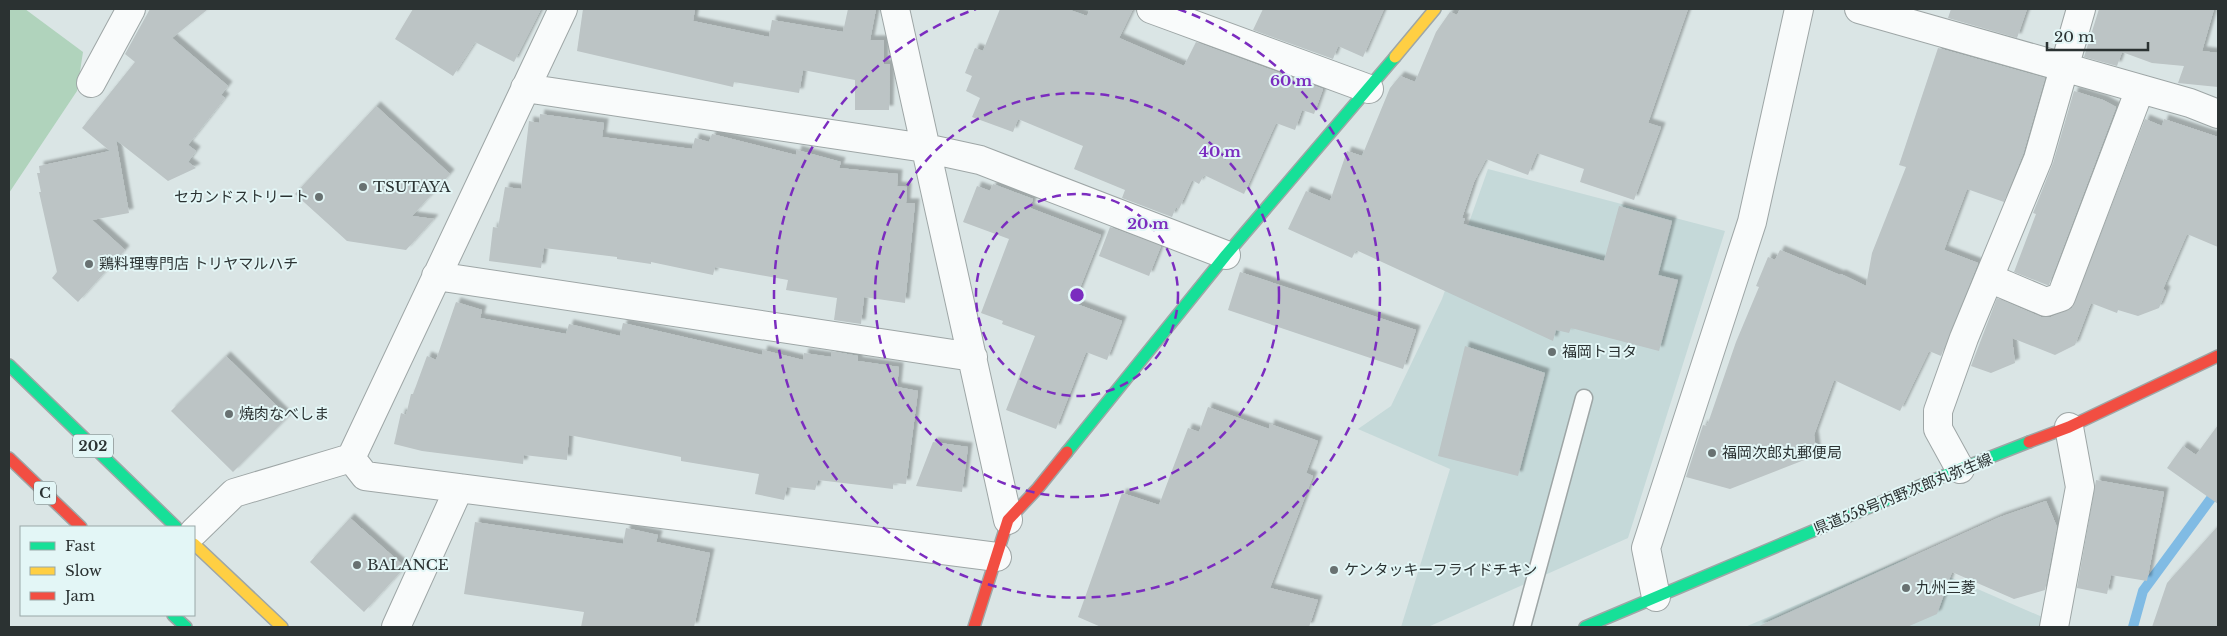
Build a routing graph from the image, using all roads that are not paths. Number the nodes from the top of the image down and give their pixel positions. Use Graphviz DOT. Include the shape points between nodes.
graph roads {
  1 [pos="131,9"];
  2 [pos="563,9"];
  3 [pos="895,9"];
  4 [pos="1151,9"];
  5 [pos="1435,9"];
  6 [pos="1799,9"];
  7 [pos="1859,9"];
  8 [pos="2081,9"];
  9 [pos="2065,67"];
  10 [pos="91,83"];
  11 [pos="524,88"];
  12 [pos="1369,89"];
  13 [pos="2140,89"];
  14 [pos="2218,114"];
  15 [pos="925,148"];
  16 [pos="1226,256"];
  17 [pos="436,276"];
  18 [pos="1989,278"];
  19 [pos="2218,356"];
  20 [pos="973,357"];
  21 [pos="9,365"];
  22 [pos="1584,398"];
  23 [pos="2069,427"];
  24 [pos="57,428"];
  25 [pos="9,458"];
  26 [pos="351,458"];
  27 [pos="9,470"];
  28 [pos="1960,470"];
  29 [pos="459,488"];
  30 [pos="1008,520"];
  31 [pos="67,526"];
  32 [pos="80,526"];
  33 [pos="160,526"];
  34 [pos="175,526"];
  35 [pos="195,531"];
  36 [pos="195,545"];
  37 [pos="997,556"];
  38 [pos="195,560"];
  39 [pos="1656,597"];
  40 [pos="170,621"];
  41 [pos="1598,624"];
  42 [pos="186,627"];
  43 [pos="266,627"];
  44 [pos="282,627"];
  45 [pos="396,627"];
  46 [pos="974,627"];
  47 [pos="1522,627"];
  48 [pos="2054,627"];
  1 -- 10 [label="street"];
  2 -- 11 [label="street"];
  3 -- 15 [label="street"];
  4 -- 12 [label="street"];
  5 -- 12 [label="main road"];
  6 -- 39 [label="street" via="1752,222 1646,548"];
  7 -- 9 [label="street"];
  8 -- 9 [label="street"];
  9 -- 13 [label="street"];
  9 -- 18 [label="street" via="2038,158"];
  11 -- 15 [label="street"];
  11 -- 17 [label="street"];
  12 -- 16 [label="main road"];
  13 -- 14 [label="street"];
  13 -- 18 [label="street" via="2061,297 2046,302"];
  15 -- 16 [label="street" via="980,160"];
  15 -- 20 [label="street"];
  16 -- 30 [label="main road" via="1038,488"];
  17 -- 20 [label="street"];
  17 -- 26 [label="street"];
  18 -- 28 [label="street" via="1938,411 1938,429"];
  19 -- 23 [label="main road, 県道558号内野次郎丸弥生線"];
  20 -- 30 [label="street"];
  21 -- 34 [label="main road, 202"];
  22 -- 47 [label="lane"];
  23 -- 28 [label="main road, 県道558号内野次郎丸弥生線"];
  23 -- 48 [label="street" via="2080,487"];
  24 -- 33 [label="main road"];
  25 -- 32 [label="main road, C"];
  26 -- 29 [label="street" via="366,476"];
  26 -- 35 [label="street" via="234,493"];
  27 -- 31 [label="main road"];
  28 -- 39 [label="main road, 県道558号内野次郎丸弥生線"];
  29 -- 37 [label="street"];
  29 -- 45 [label="street"];
  30 -- 37 [label="main road"];
  36 -- 44 [label="main road"];
  37 -- 46 [label="main road"];
  38 -- 43 [label="main road"];
  39 -- 41 [label="main road, 県道558号内野次郎丸弥生線"];
  40 -- 42 [label="main road"];
}
